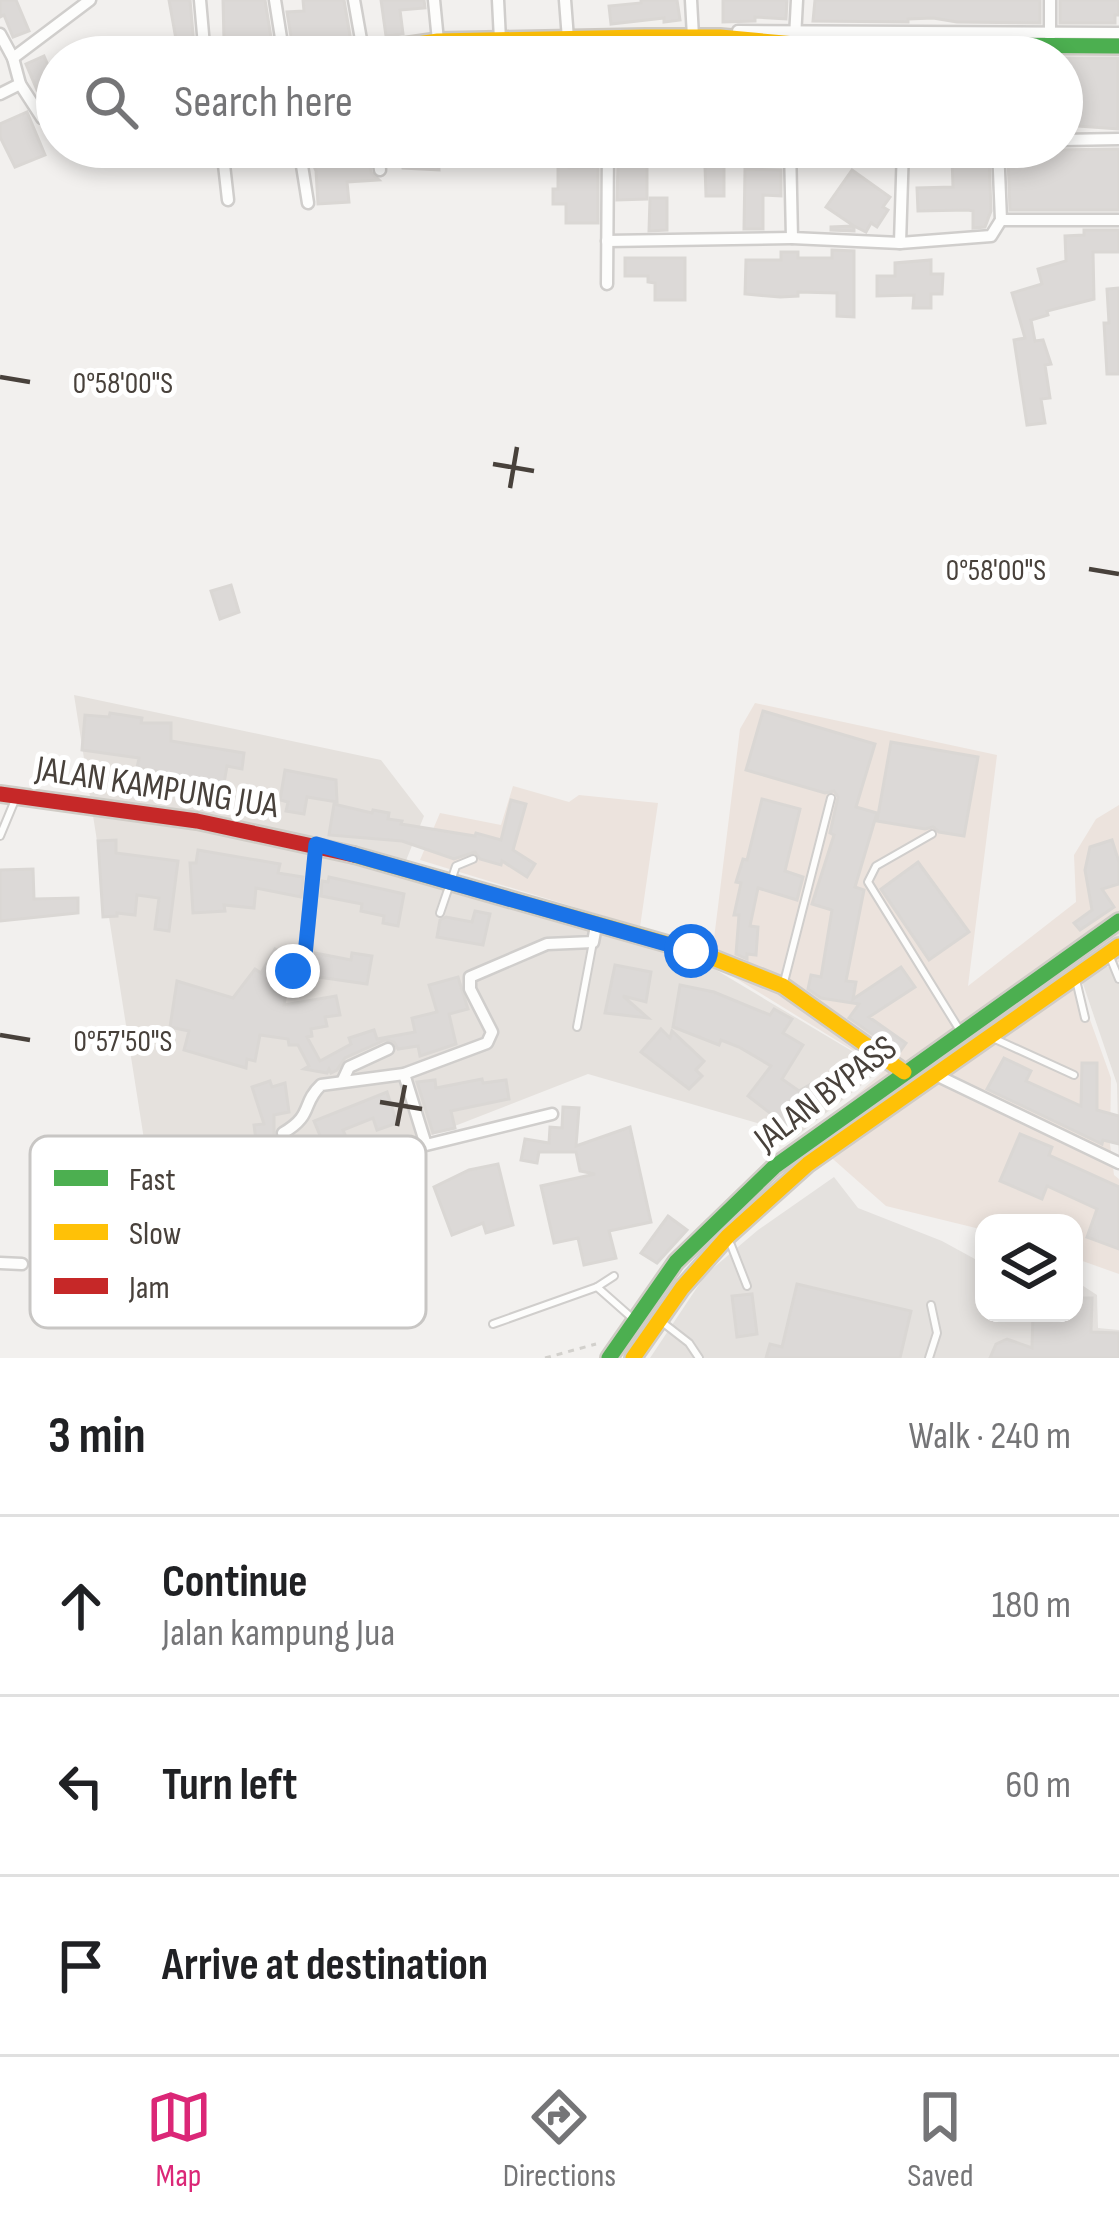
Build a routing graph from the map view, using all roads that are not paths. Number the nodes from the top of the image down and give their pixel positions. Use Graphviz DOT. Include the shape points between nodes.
graph roads {
  1 [pos="90,0"];
  2 [pos="200,0"];
  3 [pos="275,0"];
  4 [pos="354,0"];
  5 [pos="434,0"];
  6 [pos="497,0"];
  7 [pos="566,0"];
  8 [pos="691,0"];
  9 [pos="797,0"];
  10 [pos="1050,0"];
  11 [pos="738,31"];
  12 [pos="1119,33"];
  13 [pos="0,34"];
  14 [pos="42,36"];
  15 [pos="204,36"];
  16 [pos="281,36"];
  17 [pos="360,36"];
  18 [pos="438,36"];
  19 [pos="500,36"];
  20 [pos="568,36"];
  21 [pos="693,36"];
  22 [pos="723,36"];
  23 [pos="762,36"];
  24 [pos="795,36"];
  25 [pos="1050,36"];
  26 [pos="1078,36"];
  27 [pos="36,41"];
  28 [pos="1083,42"];
  29 [pos="1119,46"];
  30 [pos="13,58"];
  31 [pos="20,84"];
  32 [pos="0,94"];
  33 [pos="36,109"];
  34 [pos="1119,139"];
  35 [pos="1083,140"];
  36 [pos="224,168"];
  37 [pos="302,168"];
  38 [pos="608,168"];
  39 [pos="790,168"];
  40 [pos="902,168"];
  41 [pos="999,168"];
  42 [pos="228,200"];
  43 [pos="308,203"];
  44 [pos="1001,220"];
  45 [pos="1119,220"];
  46 [pos="792,238"];
  47 [pos="608,241"];
  48 [pos="900,243"];
  49 [pos="608,284"];
  50 [pos="8,795"];
  51 [pos="831,798"];
  52 [pos="932,834"];
  53 [pos="0,836"];
  54 [pos="316,844"];
  55 [pos="473,859"];
  56 [pos="449,880"];
  57 [pos="440,913"];
  58 [pos="1119,921"];
  59 [pos="595,934"];
  60 [pos="1114,950"];
  61 [pos="293,971"];
  62 [pos="1075,977"];
  63 [pos="1119,979"];
  64 [pos="783,986"];
  65 [pos="1085,1018"];
  66 [pos="577,1027"];
  67 [pos="961,1032"];
  68 [pos="991,1038"];
  69 [pos="388,1049"];
  70 [pos="904,1072"];
  71 [pos="404,1074"];
  72 [pos="933,1074"];
  73 [pos="1075,1076"];
  74 [pos="343,1080"];
  75 [pos="551,1114"];
  76 [pos="283,1133"];
  77 [pos="423,1136"];
  78 [pos="426,1145"];
  79 [pos="1119,1162"];
  80 [pos="728,1236"];
  81 [pos="0,1263"];
  82 [pos="22,1264"];
  83 [pos="614,1276"];
  84 [pos="747,1286"];
  85 [pos="597,1287"];
  86 [pos="931,1305"];
  87 [pos="659,1319"];
  88 [pos="633,1320"];
  89 [pos="493,1324"];
  90 [pos="612,1354"];
  91 [pos="633,1358"];
  92 [pos="699,1358"];
  93 [pos="929,1358"];
  1 -- 14 [label="street"];
  2 -- 15 [label="street"];
  3 -- 16 [label="street"];
  4 -- 17 [label="street"];
  5 -- 18 [label="street"];
  6 -- 19 [label="street"];
  7 -- 20 [label="street"];
  8 -- 21 [label="street"];
  9 -- 24 [label="street"];
  10 -- 25 [label="street"];
  11 -- 22 [label="main road"];
  11 -- 23 [label="street"];
  12 -- 26 [label="street"];
  13 -- 30 [label="street"];
  27 -- 30 [label="street"];
  28 -- 29 [label="main road"];
  30 -- 31 [label="street"];
  31 -- 32 [label="street"];
  31 -- 33 [label="street"];
  34 -- 35 [label="street"];
  36 -- 42 [label="street"];
  37 -- 43 [label="street"];
  38 -- 47 [label="street"];
  39 -- 46 [label="street"];
  40 -- 48 [label="street"];
  41 -- 44 [label="street"];
  44 -- 45 [label="street"];
  44 -- 48 [label="street" via="987,238"];
  46 -- 47 [label="street"];
  46 -- 48 [label="street"];
  47 -- 49 [label="street"];
  50 -- 53 [label="lane"];
  50 -- 54 [label="main road, JALAN KAMPUNG JUA"];
  51 -- 64 [label="lane"];
  52 -- 67 [label="lane" via="876,866 868,882"];
  54 -- 56 [label="main road, JALAN KAMPUNG JUA"];
  54 -- 61 [label="street" via="305,955"];
  55 -- 56 [label="lane"];
  56 -- 57 [label="lane"];
  56 -- 59 [label="main road, JALAN KAMPUNG JUA"];
  58 -- 67 [label="main road, JALAN BYPASS"];
  59 -- 64 [label="main road, JALAN KAMPUNG JUA" via="703,954"];
  59 -- 66 [label="lane"];
  59 -- 71 [label="street" via="474,973 470,989 491,1040"];
  60 -- 62 [label="main road, JALAN BYPASS"];
  60 -- 63 [label="lane"];
  62 -- 65 [label="lane"];
  62 -- 68 [label="main road, JALAN BYPASS"];
  64 -- 70 [label="main road, JALAN KAMPUNG JUA"];
  67 -- 70 [label="main road, JALAN BYPASS"];
  68 -- 72 [label="main road, JALAN BYPASS"];
  68 -- 73 [label="lane"];
  69 -- 74 [label="street" via="349,1067"];
  70 -- 88 [label="main road, JALAN BYPASS" via="758,1181 676,1262"];
  71 -- 74 [label="street"];
  71 -- 77 [label="street"];
  72 -- 79 [label="street"];
  72 -- 80 [label="main road, JALAN BYPASS" via="808,1164"];
  74 -- 76 [label="street" via="316,1088 305,1118"];
  75 -- 78 [label="street"];
  80 -- 84 [label="lane"];
  80 -- 87 [label="main road, JALAN BYPASS"];
  81 -- 82 [label="street"];
  83 -- 85 [label="lane"];
  85 -- 88 [label="lane"];
  85 -- 89 [label="lane"];
  86 -- 93 [label="lane" via="937,1333"];
  87 -- 91 [label="main road, JALAN BYPASS"];
  87 -- 92 [label="lane"];
  88 -- 90 [label="main road, JALAN BYPASS"];
}
